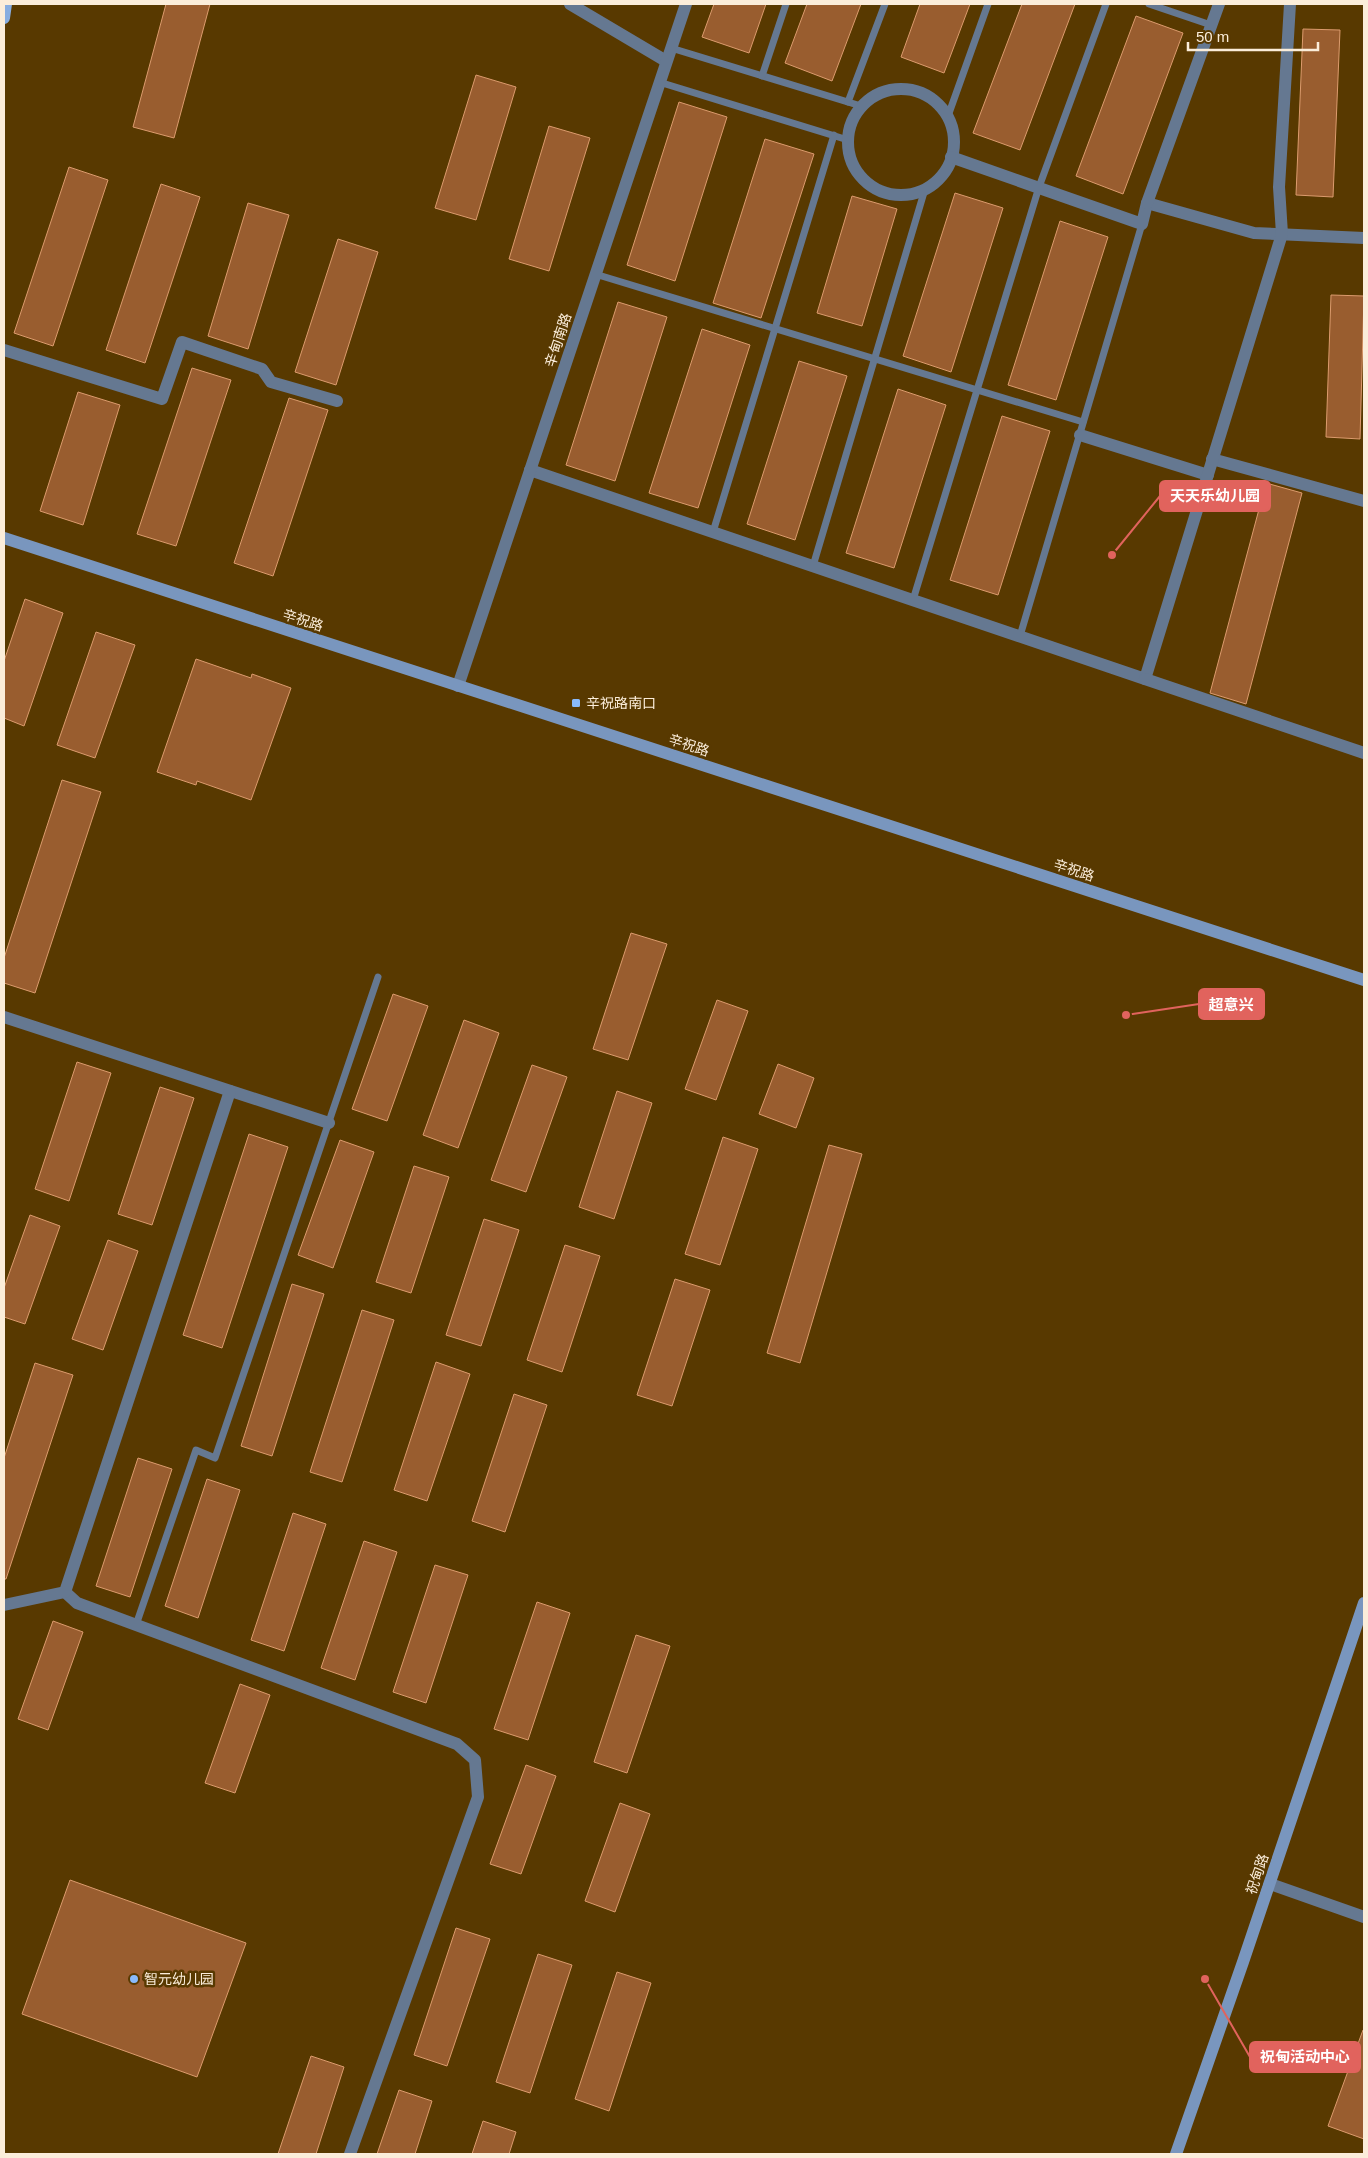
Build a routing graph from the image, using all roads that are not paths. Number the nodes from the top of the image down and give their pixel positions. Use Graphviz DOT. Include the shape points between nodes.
graph roads {
  1 [pos="6,4"];
  2 [pos="570,4"];
  3 [pos="686,4"];
  4 [pos="786,4"];
  5 [pos="885,4"];
  6 [pos="988,4"];
  7 [pos="1106,4"];
  8 [pos="1149,4"];
  9 [pos="1219,4"];
  10 [pos="1290,4"];
  11 [pos="4,18"];
  12 [pos="1211,24"];
  13 [pos="671,48"];
  14 [pos="666,62"];
  15 [pos="762,76"];
  16 [pos="660,82"];
  17 [pos="848,102"];
  18 [pos="861,106"];
  19 [pos="948,116"];
  20 [pos="834,135"];
  21 [pos="848,140"];
  22 [pos="951,157"];
  23 [pos="1039,187"];
  24 [pos="925,189"];
  25 [pos="1147,203"];
  26 [pos="1142,224"];
  27 [pos="1282,234"];
  28 [pos="1364,238"];
  29 [pos="595,274"];
  30 [pos="775,329"];
  31 [pos="4,350"];
  32 [pos="977,390"];
  33 [pos="337,401"];
  34 [pos="1084,422"];
  35 [pos="1080,435"];
  36 [pos="1212,459"];
  37 [pos="530,470"];
  38 [pos="1208,475"];
  39 [pos="1364,501"];
  40 [pos="713,532"];
  41 [pos="4,538"];
  42 [pos="813,566"];
  43 [pos="913,600"];
  44 [pos="1020,636"];
  45 [pos="1145,678"];
  46 [pos="458,686"];
  47 [pos="1364,753"];
  48 [pos="378,977"];
  49 [pos="1364,980"];
  50 [pos="4,1017"];
  51 [pos="230,1092"];
  52 [pos="329,1123"];
  53 [pos="66,1592"];
  54 [pos="1364,1603"];
  55 [pos="4,1605"];
  56 [pos="136,1625"];
  57 [pos="1270,1884"];
  58 [pos="1364,1917"];
  59 [pos="350,2154"];
  60 [pos="1176,2154"];
  1 -- 11 [label="main road"];
  2 -- 14 [label="street"];
  3 -- 13 [label="street, 辛甸南路"];
  4 -- 15 [label="lane"];
  5 -- 17 [label="lane"];
  6 -- 19 [label="lane"];
  7 -- 23 [label="lane"];
  8 -- 12 [label="lane"];
  9 -- 12 [label="street"];
  10 -- 27 [label="street" via="1279,187"];
  12 -- 25 [label="street"];
  13 -- 14 [label="street, 辛甸南路"];
  13 -- 15 [label="lane"];
  14 -- 16 [label="street, 辛甸南路"];
  15 -- 17 [label="lane"];
  16 -- 20 [label="lane"];
  16 -- 29 [label="street, 辛甸南路"];
  17 -- 18 [label="lane"];
  18 -- 19 [label="street" via="892,89 908,89 938,103"];
  18 -- 21 [label="street" via="852,122"];
  19 -- 22 [label="street" via="953,132"];
  20 -- 21 [label="lane"];
  20 -- 30 [label="lane"];
  21 -- 24 [label="street" via="850,158 872,187 889,194 907,195"];
  22 -- 23 [label="street"];
  22 -- 24 [label="street" via="939,178"];
  23 -- 26 [label="street"];
  23 -- 32 [label="lane"];
  24 -- 42 [label="lane"];
  25 -- 26 [label="street"];
  25 -- 27 [label="street" via="1254,233"];
  26 -- 34 [label="lane"];
  27 -- 28 [label="street"];
  27 -- 36 [label="street"];
  29 -- 30 [label="lane"];
  29 -- 37 [label="street, 辛甸南路"];
  30 -- 32 [label="lane"];
  30 -- 40 [label="lane"];
  31 -- 33 [label="street" via="162,398 182,342 262,369 271,382"];
  32 -- 34 [label="lane"];
  32 -- 43 [label="lane"];
  34 -- 35 [label="lane"];
  35 -- 38 [label="street"];
  35 -- 44 [label="lane"];
  36 -- 38 [label="street"];
  36 -- 39 [label="street"];
  37 -- 40 [label="street"];
  37 -- 46 [label="street, 辛甸南路"];
  38 -- 45 [label="street"];
  40 -- 42 [label="street"];
  41 -- 46 [label="main road, 辛祝路"];
  42 -- 43 [label="street"];
  43 -- 44 [label="street"];
  44 -- 45 [label="street"];
  45 -- 47 [label="street"];
  46 -- 49 [label="main road, 辛祝路"];
  48 -- 52 [label="lane"];
  50 -- 51 [label="street"];
  51 -- 52 [label="street"];
  51 -- 53 [label="street"];
  52 -- 56 [label="lane" via="215,1458 196,1450"];
  53 -- 55 [label="street"];
  53 -- 56 [label="street" via="77,1603"];
  54 -- 57 [label="main road, 祝甸路"];
  56 -- 59 [label="street" via="457,1744 475,1760 478,1798"];
  57 -- 58 [label="street"];
  57 -- 60 [label="main road, 祝甸路"];
}
